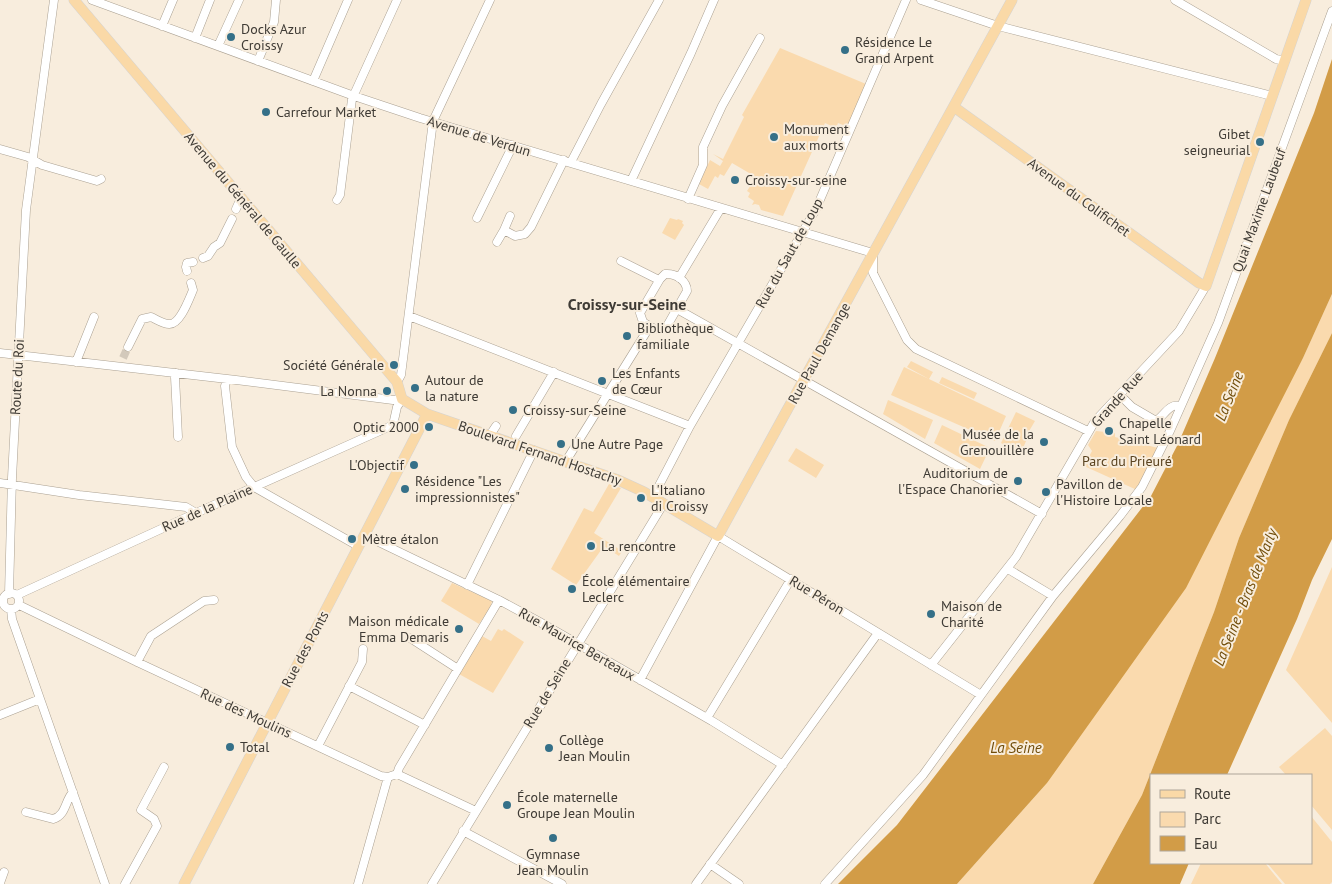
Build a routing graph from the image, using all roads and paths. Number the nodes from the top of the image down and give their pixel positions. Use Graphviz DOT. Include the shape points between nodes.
graph roads {
  1 [pos="54,0"];
  2 [pos="92,0"];
  3 [pos="172,0"];
  4 [pos="210,0"];
  5 [pos="239,0"];
  6 [pos="276,0"];
  7 [pos="348,0"];
  8 [pos="397,0"];
  9 [pos="490,0"];
  10 [pos="659,0"];
  11 [pos="714,0"];
  12 [pos="906,0"];
  13 [pos="921,0"];
  14 [pos="1012,0"];
  15 [pos="1175,0"];
  16 [pos="1306,0"];
  17 [pos="79,1"];
  18 [pos="1332,11"];
  19 [pos="162,26"];
  20 [pos="998,26"];
  21 [pos="195,38"];
  22 [pos="760,38"];
  23 [pos="218,46"];
  24 [pos="258,61"];
  25 [pos="1284,62"];
  26 [pos="313,81"];
  27 [pos="354,96"];
  28 [pos="1272,96"];
  29 [pos="954,106"];
  30 [pos="433,121"];
  31 [pos="513,145"];
  32 [pos="0,149"];
  33 [pos="33,160"];
  34 [pos="567,161"];
  35 [pos="101,180"];
  36 [pos="631,181"];
  37 [pos="241,198"];
  38 [pos="688,198"];
  39 [pos="337,200"];
  40 [pos="721,208"];
  41 [pos="236,209"];
  42 [pos="510,216"];
  43 [pos="477,218"];
  44 [pos="232,219"];
  45 [pos="504,230"];
  46 [pos="803,231"];
  47 [pos="498,242"];
  48 [pos="873,253"];
  49 [pos="203,258"];
  50 [pos="619,261"];
  51 [pos="193,262"];
  52 [pos="187,271"];
  53 [pos="679,278"];
  54 [pos="659,280"];
  55 [pos="191,283"];
  56 [pos="1206,286"];
  57 [pos="677,309"];
  58 [pos="409,316"];
  59 [pos="94,317"];
  60 [pos="650,326"];
  61 [pos="738,343"];
  62 [pos="128,347"];
  63 [pos="0,353"];
  64 [pos="18,355"];
  65 [pos="76,362"];
  66 [pos="554,372"];
  67 [pos="176,373"];
  68 [pos="228,379"];
  69 [pos="804,380"];
  70 [pos="396,382"];
  71 [pos="607,392"];
  72 [pos="1120,395"];
  73 [pos="402,399"];
  74 [pos="1180,406"];
  75 [pos="426,414"];
  76 [pos="690,426"];
  77 [pos="1088,431"];
  78 [pos="516,436"];
  79 [pos="178,437"];
  80 [pos="534,450"];
  81 [pos="566,461"];
  82 [pos="0,483"];
  83 [pos="12,486"];
  84 [pos="254,487"];
  85 [pos="653,496"];
  86 [pos="664,503"];
  87 [pos="196,513"];
  88 [pos="1042,514"];
  89 [pos="364,535"];
  90 [pos="718,536"];
  91 [pos="358,546"];
  92 [pos="1008,569"];
  93 [pos="791,579"];
  94 [pos="467,585"];
  95 [pos="12,594"];
  96 [pos="1053,596"];
  97 [pos="214,600"];
  98 [pos="499,600"];
  99 [pos="2,603"];
  100 [pos="15,607"];
  101 [pos="878,633"];
  102 [pos="410,638"];
  103 [pos="578,643"];
  104 [pos="363,648"];
  105 [pos="137,662"];
  106 [pos="931,665"];
  107 [pos="458,669"];
  108 [pos="640,680"];
  109 [pos="350,686"];
  110 [pos="981,695"];
  111 [pos="40,699"];
  112 [pos="0,715"];
  113 [pos="707,718"];
  114 [pos="267,722"];
  115 [pos="425,724"];
  116 [pos="318,746"];
  117 [pos="783,764"];
  118 [pos="164,767"];
  119 [pos="397,774"];
  120 [pos="388,777"];
  121 [pos="73,792"];
  122 [pos="476,811"];
  123 [pos="26,812"];
  124 [pos="463,831"];
  125 [pos="710,864"];
  126 [pos="4,872"];
  127 [pos="0,883"];
  128 [pos="105,884"];
  129 [pos="125,884"];
  130 [pos="184,884"];
  131 [pos="358,884"];
  132 [pos="432,884"];
  133 [pos="562,884"];
  134 [pos="696,884"];
  135 [pos="739,884"];
  136 [pos="825,884"];
  1 -- 33 [label="street, Route du Roi"];
  2 -- 19 [label="street, Avenue de Verdun"];
  3 -- 19 [label="street"];
  4 -- 21 [label="street"];
  5 -- 23 [label="street"];
  6 -- 24 [label="street" via="274,22"];
  7 -- 26 [label="street"];
  8 -- 27 [label="street"];
  9 -- 30 [label="street"];
  10 -- 34 [label="street"];
  11 -- 36 [label="street"];
  12 -- 46 [label="street, Rue du Saut de Loup" via="816,209"];
  13 -- 20 [label="street"];
  14 -- 20 [label="main road, Rue Paul Demange"];
  15 -- 25 [label="street"];
  16 -- 25 [label="main road"];
  17 -- 37 [label="main road, Avenue du Général de Gaulle"];
  18 -- 74 [label="street, Quai Maxime Laubeuf" via="1231,290"];
  19 -- 21 [label="street, Avenue de Verdun"];
  20 -- 28 [label="street"];
  20 -- 29 [label="main road, Rue Paul Demange"];
  21 -- 23 [label="street, Avenue de Verdun"];
  22 -- 38 [label="street" via="703,147 703,164"];
  23 -- 24 [label="street, Avenue de Verdun"];
  24 -- 26 [label="street, Avenue de Verdun"];
  25 -- 28 [label="main road"];
  26 -- 27 [label="street, Avenue de Verdun"];
  27 -- 30 [label="street, Avenue de Verdun"];
  27 -- 39 [label="street"];
  28 -- 56 [label="main road"];
  29 -- 48 [label="main road, Rue Paul Demange"];
  29 -- 56 [label="main road, Avenue du Colifichet"];
  30 -- 31 [label="street, Avenue de Verdun"];
  30 -- 58 [label="street"];
  31 -- 34 [label="street, Avenue de Verdun"];
  31 -- 43 [label="street"];
  32 -- 33 [label="street"];
  33 -- 35 [label="street" via="97,182"];
  33 -- 64 [label="street, Route du Roi" via="26,210"];
  34 -- 36 [label="street, Avenue de Verdun"];
  34 -- 45 [label="street" via="525,234 516,236"];
  36 -- 38 [label="street, Avenue de Verdun"];
  37 -- 41 [label="street"];
  37 -- 70 [label="main road, Avenue du Général de Gaulle"];
  38 -- 40 [label="street, Avenue de Verdun"];
  40 -- 46 [label="street, Avenue de Verdun"];
  40 -- 53 [label="street"];
  42 -- 45 [label="street"];
  44 -- 49 [label="street" via="220,243"];
  45 -- 47 [label="street"];
  46 -- 48 [label="street, Avenue de Verdun"];
  46 -- 61 [label="street, Rue du Saut de Loup"];
  48 -- 69 [label="main road, Rue Paul Demange"];
  48 -- 77 [label="street" via="873,273 911,345"];
  50 -- 54 [label="street"];
  51 -- 52 [label="street" via="187,263"];
  53 -- 54 [label="street" via="667,274"];
  53 -- 57 [label="street" via="688,290"];
  54 -- 60 [label="street" via="640,313 642,321"];
  55 -- 62 [label="street" via="194,290 178,320 168,324 151,317 142,319"];
  56 -- 72 [label="street, Grande Rue" via="1180,331"];
  57 -- 60 [label="street" via="665,328 657,330"];
  57 -- 61 [label="street"];
  58 -- 66 [label="street"];
  58 -- 70 [label="street" via="401,375"];
  59 -- 65 [label="street"];
  60 -- 71 [label="street"];
  61 -- 69 [label="street"];
  61 -- 76 [label="street, Rue du Saut de Loup"];
  63 -- 64 [label="street"];
  64 -- 65 [label="street"];
  64 -- 83 [label="street, Route du Roi"];
  65 -- 67 [label="street" via="122,362"];
  66 -- 71 [label="street"];
  66 -- 78 [label="street"];
  67 -- 68 [label="street"];
  67 -- 79 [label="street"];
  68 -- 73 [label="street"];
  68 -- 84 [label="street" via="225,386 232,447"];
  69 -- 88 [label="street"];
  69 -- 90 [label="main road, Rue Paul Demange"];
  70 -- 73 [label="main road, Avenue du Général de Gaulle"];
  71 -- 76 [label="street"];
  71 -- 81 [label="street"];
  72 -- 74 [label="street" via="1156,421 1171,407"];
  72 -- 77 [label="street, Grande Rue"];
  73 -- 75 [label="main road, Boulevard Fernand Hostachy"];
  73 -- 84 [label="street, Rue de la Plaine" via="393,425"];
  74 -- 96 [label="street, Quai Maxime Laubeuf" via="1142,488"];
  75 -- 80 [label="main road, Boulevard Fernand Hostachy" via="493,430"];
  75 -- 89 [label="main road, Rue des Ponts"];
  76 -- 85 [label="street, Rue du Saut de Loup"];
  77 -- 88 [label="street, Grande Rue"];
  80 -- 81 [label="main road, Boulevard Fernand Hostachy"];
  80 -- 94 [label="street"];
  81 -- 85 [label="main road, Boulevard Fernand Hostachy"];
  82 -- 83 [label="street"];
  83 -- 87 [label="street" via="186,507"];
  83 -- 95 [label="street, Route du Roi"];
  84 -- 87 [label="street, Rue de la Plaine"];
  84 -- 91 [label="street"];
  85 -- 86 [label="main road, Rue Péron"];
  86 -- 90 [label="main road, Rue Péron"];
  86 -- 103 [label="street, Rue de Seine"];
  87 -- 95 [label="street, Rue de la Plaine"];
  88 -- 92 [label="street, Grande Rue"];
  89 -- 91 [label="main road, Rue des Ponts"];
  89 -- 94 [label="street, Rue Maurice Berteaux"];
  90 -- 93 [label="street, Rue Péron"];
  90 -- 108 [label="street, Rue Paul Demange"];
  91 -- 114 [label="main road, Rue des Ponts"];
  92 -- 96 [label="street"];
  92 -- 106 [label="street, Grande Rue"];
  93 -- 101 [label="street, Rue Péron"];
  93 -- 113 [label="street"];
  94 -- 98 [label="street, Rue Maurice Berteaux"];
  95 -- 99 [label="street, Route du Roi"];
  95 -- 100 [label="street, Route du Roi" via="19,600"];
  96 -- 110 [label="street, Quai Maxime Laubeuf"];
  97 -- 105 [label="street" via="204,601 151,636"];
  98 -- 103 [label="street, Rue Maurice Berteaux"];
  98 -- 107 [label="street"];
  99 -- 100 [label="street, Route du Roi"];
  100 -- 105 [label="street, Rue des Moulins"];
  100 -- 111 [label="street, Route du Roi" via="12,619"];
  101 -- 106 [label="street, Rue Péron"];
  101 -- 117 [label="street"];
  102 -- 107 [label="street"];
  103 -- 108 [label="street, Rue Maurice Berteaux"];
  103 -- 122 [label="street, Rue de Seine"];
  104 -- 109 [label="street" via="362,662"];
  105 -- 114 [label="street, Rue des Moulins"];
  106 -- 110 [label="street, Rue Péron"];
  107 -- 115 [label="street"];
  108 -- 113 [label="street, Rue Maurice Berteaux"];
  109 -- 115 [label="street"];
  109 -- 116 [label="street"];
  110 -- 136 [label="street, Quai Maxime Laubeuf" via="923,776"];
  111 -- 112 [label="street"];
  111 -- 121 [label="street, Route du Roi"];
  113 -- 117 [label="street, Rue Maurice Berteaux"];
  114 -- 116 [label="street, Rue des Moulins"];
  114 -- 130 [label="main road, Rue des Ponts"];
  115 -- 119 [label="street"];
  116 -- 120 [label="street, Rue des Moulins"];
  117 -- 125 [label="street"];
  118 -- 129 [label="street" via="141,810 154,819 157,826"];
  119 -- 120 [label="street"];
  119 -- 122 [label="street"];
  120 -- 131 [label="street"];
  121 -- 123 [label="street" via="62,815 57,818"];
  121 -- 128 [label="street, Route du Roi"];
  122 -- 124 [label="street, Rue de Seine"];
  124 -- 132 [label="street, Rue de Seine"];
  124 -- 133 [label="street"];
  125 -- 134 [label="street"];
  125 -- 135 [label="street"];
  126 -- 127 [label="street"];
}
